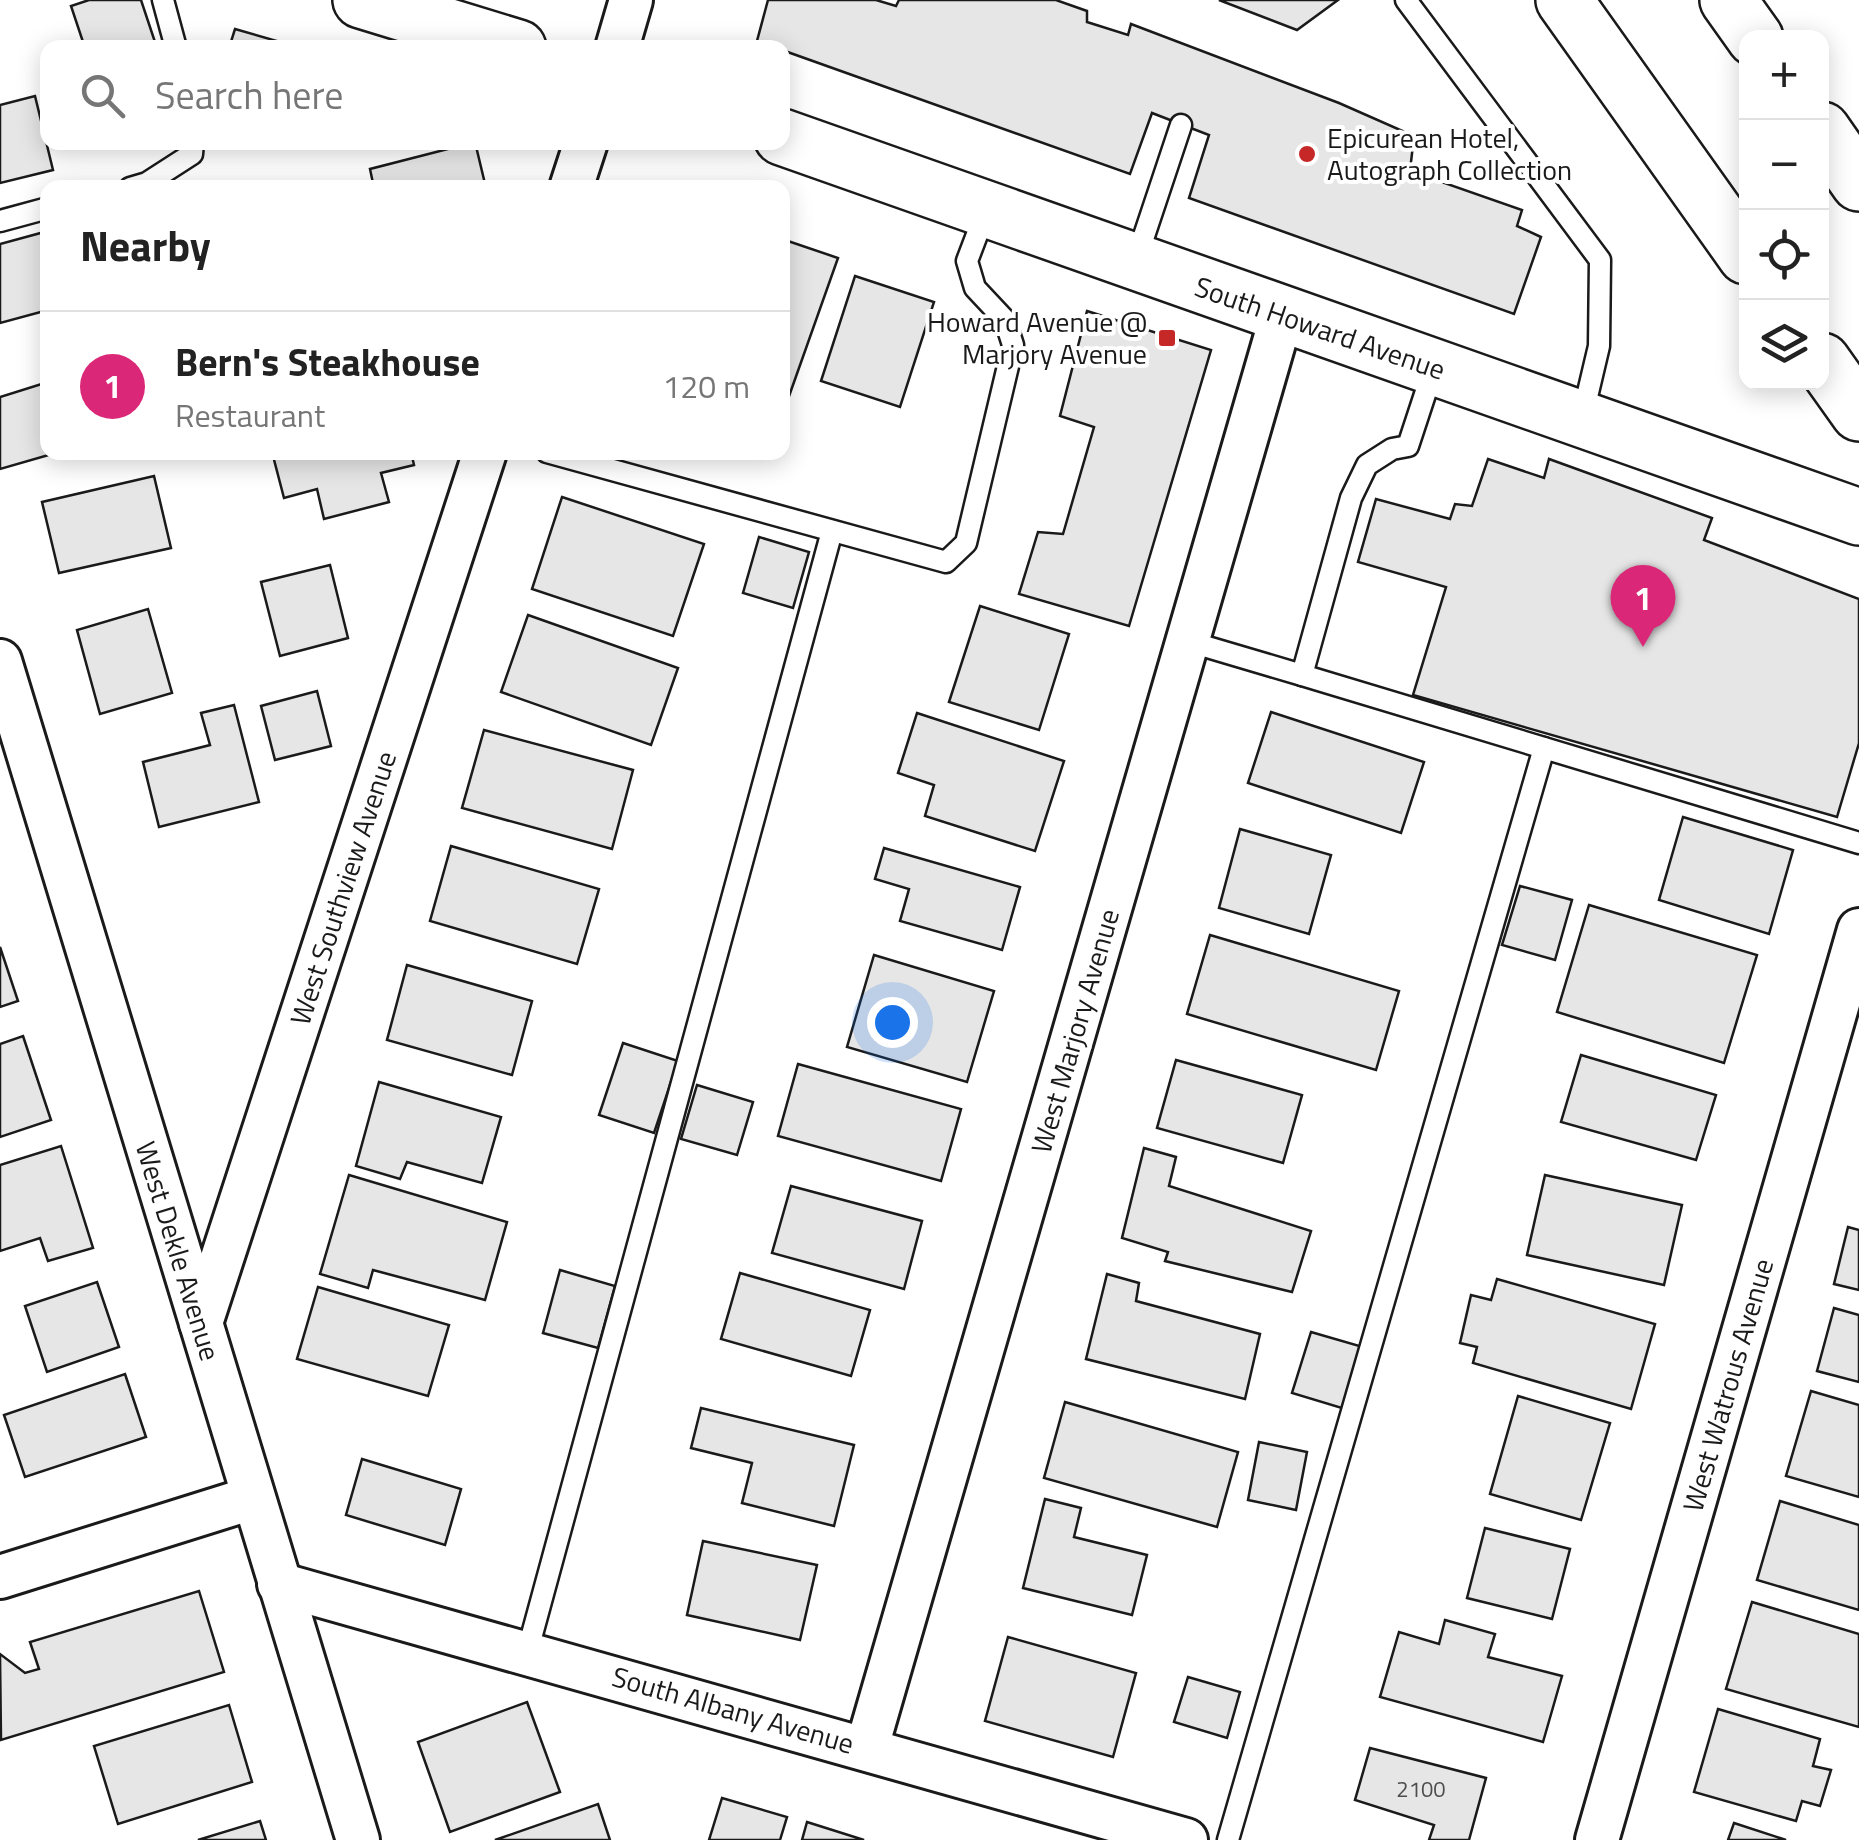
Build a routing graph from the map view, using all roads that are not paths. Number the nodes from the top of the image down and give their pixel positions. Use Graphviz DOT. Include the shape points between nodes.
graph roads {
  1 [pos="163,0"];
  2 [pos="361,0"];
  3 [pos="631,0"];
  4 [pos="1406,0"];
  5 [pos="1564,0"];
  6 [pos="1728,0"];
  7 [pos="1749,30"];
  8 [pos="174,40"];
  9 [pos="492,40"];
  10 [pos="618,40"];
  11 [pos="1180,124"];
  12 [pos="790,140"];
  13 [pos="1829,140"];
  14 [pos="192,150"];
  15 [pos="584,150"];
  16 [pos="152,180"];
  17 [pos="574,180"];
  18 [pos="1859,183"];
  19 [pos="40,210"];
  20 [pos="987,210"];
  21 [pos="0,220"];
  22 [pos="1739,246"];
  23 [pos="1135,263"];
  24 [pos="1282,315"];
  25 [pos="1434,368"];
  26 [pos="1829,370"];
  27 [pos="1859,413"];
  28 [pos="1582,420"];
  29 [pos="482,460"];
  30 [pos="576,460"];
  31 [pos="1859,517"];
  32 [pos="832,531"];
  33 [pos="1188,641"];
  34 [pos="0,661"];
  35 [pos="1302,675"];
  36 [pos="1544,748"];
  37 [pos="1859,842"];
  38 [pos="1859,930"];
  39 [pos="201,1324"];
  40 [pos="252,1498"];
  41 [pos="0,1577"];
  42 [pos="279,1584"];
  43 [pos="528,1653"];
  44 [pos="867,1747"];
  45 [pos="358,1840"];
  46 [pos="1186,1840"];
  47 [pos="1228,1840"];
  48 [pos="1597,1840"];
  1 -- 8 [label="lane"];
  2 -- 9 [label="main road"];
  3 -- 10 [label="street"];
  4 -- 28 [label="lane" via="1600,260 1599,346"];
  5 -- 22 [label="main road"];
  6 -- 7 [label="main road"];
  11 -- 23 [label="lane"];
  12 -- 20 [label="main road, South Howard Avenue"];
  13 -- 18 [label="main road"];
  14 -- 16 [label="lane"];
  15 -- 17 [label="street"];
  19 -- 21 [label="lane"];
  20 -- 23 [label="main road, South Howard Avenue"];
  20 -- 32 [label="lane" via="967,261 975,288 1005,320 1014,345 966,543 946,562"];
  23 -- 24 [label="main road, South Howard Avenue"];
  24 -- 25 [label="main road, South Howard Avenue"];
  24 -- 33 [label="street, West Marjory Avenue"];
  25 -- 28 [label="main road, South Howard Avenue"];
  25 -- 35 [label="lane" via="1408,446 1366,465 1351,498"];
  26 -- 27 [label="main road"];
  28 -- 31 [label="main road, South Howard Avenue"];
  29 -- 39 [label="street, West Southview Avenue"];
  30 -- 32 [label="lane"];
  32 -- 43 [label="lane"];
  33 -- 35 [label="lane"];
  33 -- 44 [label="street, West Marjory Avenue"];
  34 -- 39 [label="street, West Dekle Avenue"];
  35 -- 36 [label="lane"];
  36 -- 37 [label="lane"];
  36 -- 47 [label="lane"];
  38 -- 48 [label="street, West Watrous Avenue"];
  39 -- 40 [label="street, West Dekle Avenue"];
  40 -- 41 [label="street"];
  40 -- 42 [label="street, West Dekle Avenue"];
  42 -- 43 [label="street, South Albany Avenue"];
  42 -- 45 [label="street, West Dekle Avenue"];
  43 -- 44 [label="street, South Albany Avenue"];
  44 -- 46 [label="street, South Albany Avenue"];
}
